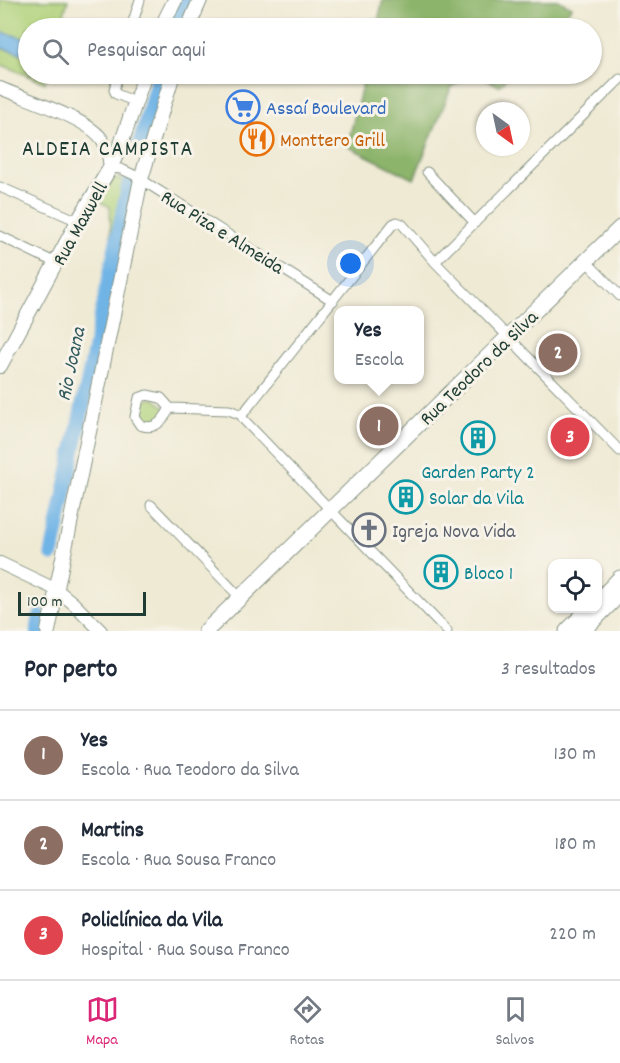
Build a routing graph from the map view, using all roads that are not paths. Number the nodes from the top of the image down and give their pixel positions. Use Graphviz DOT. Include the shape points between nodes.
graph roads {
  1 [pos="140,0"];
  2 [pos="175,0"];
  3 [pos="200,0"];
  4 [pos="134,18"];
  5 [pos="166,18"];
  6 [pos="192,18"];
  7 [pos="620,79"];
  8 [pos="116,84"];
  9 [pos="142,84"];
  10 [pos="170,84"];
  11 [pos="0,88"];
  12 [pos="136,102"];
  13 [pos="110,168"];
  14 [pos="427,172"];
  15 [pos="141,179"];
  16 [pos="0,187"];
  17 [pos="78,221"];
  18 [pos="475,223"];
  19 [pos="620,228"];
  20 [pos="0,236"];
  21 [pos="586,261"];
  22 [pos="435,262"];
  23 [pos="56,263"];
  24 [pos="620,296"];
  25 [pos="333,301"];
  26 [pos="509,337"];
  27 [pos="0,366"];
  28 [pos="170,408"];
  29 [pos="242,414"];
  30 [pos="620,451"];
  31 [pos="151,505"];
  32 [pos="330,511"];
  33 [pos="0,563"];
  34 [pos="620,578"];
  35 [pos="57,590"];
  36 [pos="234,591"];
  37 [pos="620,594"];
  38 [pos="602,596"];
  39 [pos="586,613"];
  40 [pos="48,631"];
  41 [pos="101,631"];
  42 [pos="206,631"];
  43 [pos="447,631"];
  44 [pos="567,631"];
  45 [pos="583,631"];
  1 -- 4 [label="street"];
  2 -- 5 [label="main road"];
  3 -- 6 [label="main road"];
  7 -- 18 [label="street"];
  8 -- 12 [label="street" via="117,94"];
  9 -- 12 [label="main road, Rua Maxwell"];
  10 -- 15 [label="main road"];
  11 -- 13 [label="street" via="91,128 103,141"];
  12 -- 13 [label="main road, Rua Maxwell"];
  13 -- 15 [label="street, Rua Piza e Almeida"];
  13 -- 17 [label="main road, Rua Maxwell"];
  14 -- 18 [label="street"];
  15 -- 25 [label="street, Rua Piza e Almeida"];
  15 -- 35 [label="main road"];
  16 -- 17 [label="street"];
  17 -- 23 [label="main road, Rua Maxwell"];
  18 -- 22 [label="street"];
  19 -- 21 [label="main road, Rua Teodoro da Silva"];
  20 -- 23 [label="street"];
  21 -- 24 [label="street"];
  21 -- 26 [label="main road, Rua Teodoro da Silva"];
  22 -- 25 [label="street" via="398,222"];
  22 -- 26 [label="street"];
  23 -- 27 [label="main road, Rua Maxwell"];
  25 -- 29 [label="street"];
  26 -- 30 [label="street"];
  26 -- 32 [label="main road, Rua Teodoro da Silva"];
  28 -- 29 [label="street"];
  29 -- 32 [label="street"];
  31 -- 36 [label="street"];
  32 -- 42 [label="main road, Rua Teodoro da Silva"];
  32 -- 43 [label="street"];
  33 -- 35 [label="street"];
  34 -- 38 [label="main road"];
  35 -- 40 [label="main road"];
  35 -- 41 [label="street"];
  37 -- 45 [label="main road"];
  39 -- 44 [label="main road"];
}
